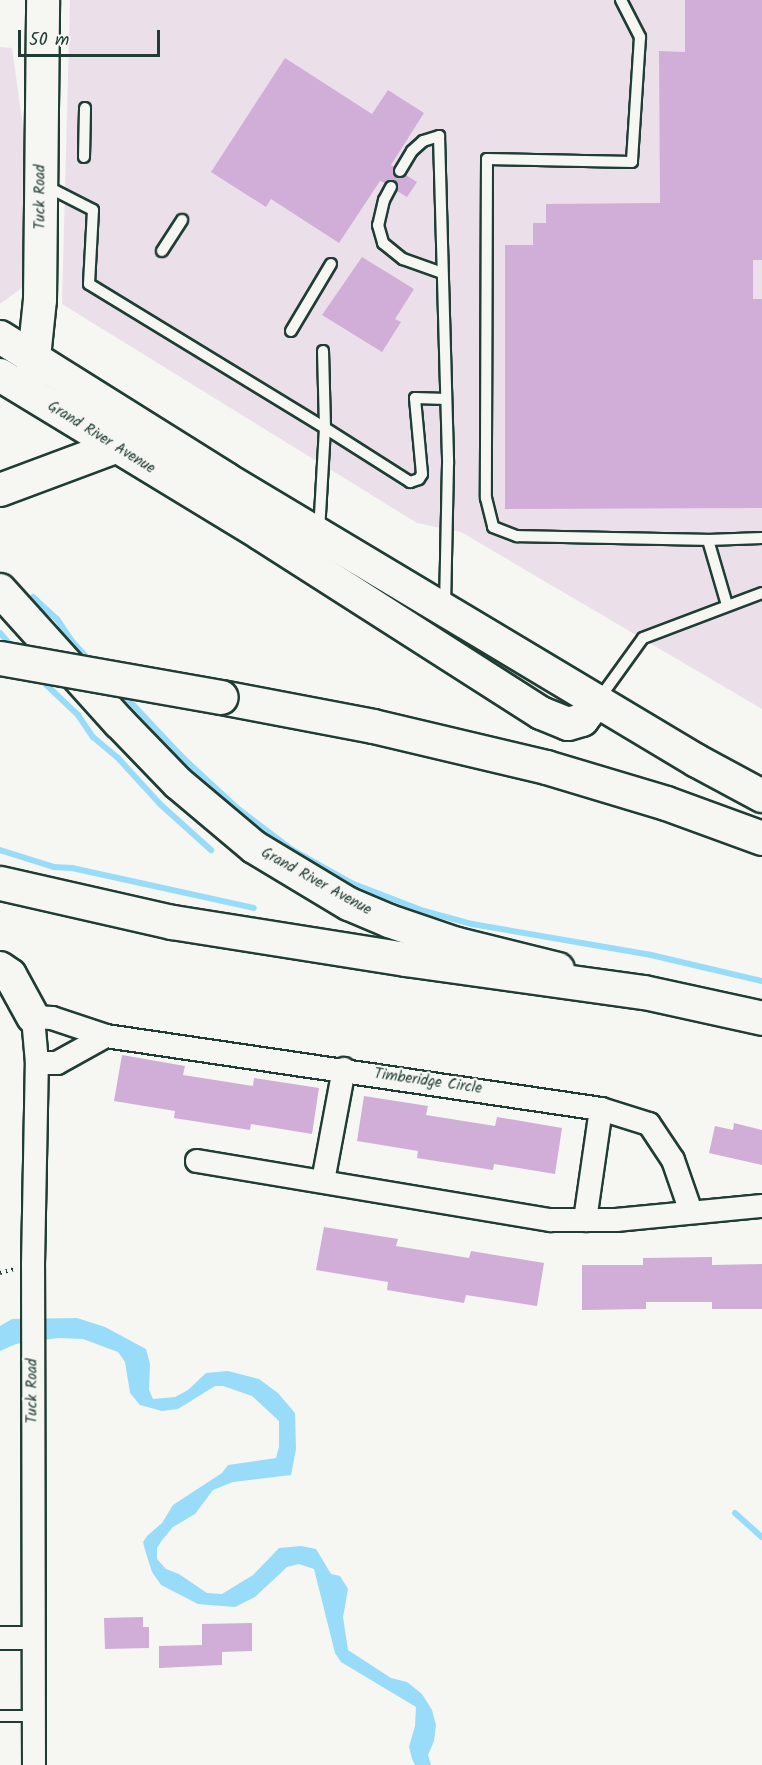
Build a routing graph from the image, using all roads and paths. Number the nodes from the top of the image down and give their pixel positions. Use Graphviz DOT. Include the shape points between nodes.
graph roads {
  1 [pos="43,0"];
  2 [pos="621,0"];
  3 [pos="85,108"];
  4 [pos="84,156"];
  5 [pos="400,171"];
  6 [pos="41,183"];
  7 [pos="391,188"];
  8 [pos="182,220"];
  9 [pos="162,251"];
  10 [pos="331,264"];
  11 [pos="442,273"];
  12 [pos="291,331"];
  13 [pos="0,337"];
  14 [pos="323,351"];
  15 [pos="34,358"];
  16 [pos="0,375"];
  17 [pos="30,394"];
  18 [pos="446,399"];
  19 [pos="325,428"];
  20 [pos="153,435"];
  21 [pos="115,447"];
  22 [pos="0,490"];
  23 [pos="309,529"];
  24 [pos="261,534"];
  25 [pos="762,538"];
  26 [pos="708,540"];
  27 [pos="0,590"];
  28 [pos="762,593"];
  29 [pos="727,605"];
  30 [pos="444,610"];
  31 [pos="0,658"];
  32 [pos="597,701"];
  33 [pos="762,796"];
  34 [pos="762,837"];
  35 [pos="0,883"];
  36 [pos="0,968"];
  37 [pos="644,992"];
  38 [pos="33,1017"];
  39 [pos="762,1018"];
  40 [pos="106,1036"];
  41 [pos="37,1063"];
  42 [pos="344,1069"];
  43 [pos="601,1109"];
  44 [pos="196,1161"];
  45 [pos="323,1180"];
  46 [pos="762,1206"];
  47 [pos="691,1212"];
  48 [pos="585,1220"];
  49 [pos="0,1638"];
  50 [pos="33,1638"];
  51 [pos="0,1716"];
  52 [pos="34,1716"];
  53 [pos="34,1765"];
  1 -- 6 [label="main road, Tuck Road"];
  2 -- 26 [label="lane" via="640,37 632,162 487,159 486,498 493,527 518,536"];
  3 -- 4 [label="lane"];
  5 -- 11 [label="lane" via="423,141 439,136"];
  6 -- 15 [label="main road, Tuck Road" via="40,300"];
  6 -- 19 [label="lane" via="93,210 89,284"];
  7 -- 11 [label="lane" via="378,225 383,243 403,259"];
  8 -- 9 [label="lane"];
  10 -- 12 [label="lane"];
  11 -- 18 [label="lane"];
  13 -- 15 [label="main road, Grand River Avenue"];
  14 -- 19 [label="lane"];
  15 -- 17 [label="main road, Tuck Road"];
  15 -- 20 [label="main road, Grand River Avenue"];
  16 -- 17 [label="main road, Grand River Avenue"];
  17 -- 21 [label="main road, Grand River Avenue"];
  18 -- 19 [label="lane" via="415,398 422,474 410,482"];
  18 -- 30 [label="lane"];
  19 -- 23 [label="lane" via="324,482"];
  20 -- 21 [label="main road" via="128,438"];
  20 -- 23 [label="main road, Grand River Avenue"];
  21 -- 22 [label="main road"];
  21 -- 24 [label="main road, Grand River Avenue"];
  23 -- 24 [label="main road"];
  23 -- 30 [label="main road, Grand River Avenue"];
  24 -- 32 [label="main road, Grand River Avenue" via="541,713 568,724 582,720"];
  25 -- 26 [label="lane"];
  26 -- 29 [label="lane"];
  27 -- 37 [label="main road, Grand River Avenue" via="178,783 254,847 298,875 349,904 400,925 457,944"];
  28 -- 29 [label="lane"];
  29 -- 32 [label="lane" via="644,638"];
  30 -- 32 [label="main road, Grand River Avenue"];
  31 -- 34 [label="highway, bridge" via="373,726 546,767"];
  32 -- 33 [label="main road, Grand River Avenue"];
  35 -- 37 [label="highway" via="172,922"];
  36 -- 38 [label="main road" via="10,975"];
  37 -- 39 [label="highway, Grand River Avenue"];
  38 -- 40 [label="street, Timberidge Circle" via="52,1018"];
  38 -- 41 [label="street, Tuck Road"];
  40 -- 41 [label="street" via="57,1063"];
  40 -- 42 [label="street, Timberidge Circle"];
  41 -- 50 [label="street, Tuck Road"];
  42 -- 43 [label="street, Timberidge Circle"];
  42 -- 45 [label="street"];
  43 -- 47 [label="street, Timberidge Circle" via="649,1124 674,1160"];
  43 -- 48 [label="street"];
  44 -- 45 [label="street"];
  45 -- 48 [label="street" via="551,1220"];
  46 -- 47 [label="street"];
  47 -- 48 [label="street"];
  49 -- 50 [label="street"];
  50 -- 52 [label="street, Tuck Road"];
  51 -- 52 [label="lane"];
  52 -- 53 [label="street, Tuck Road"];
}
